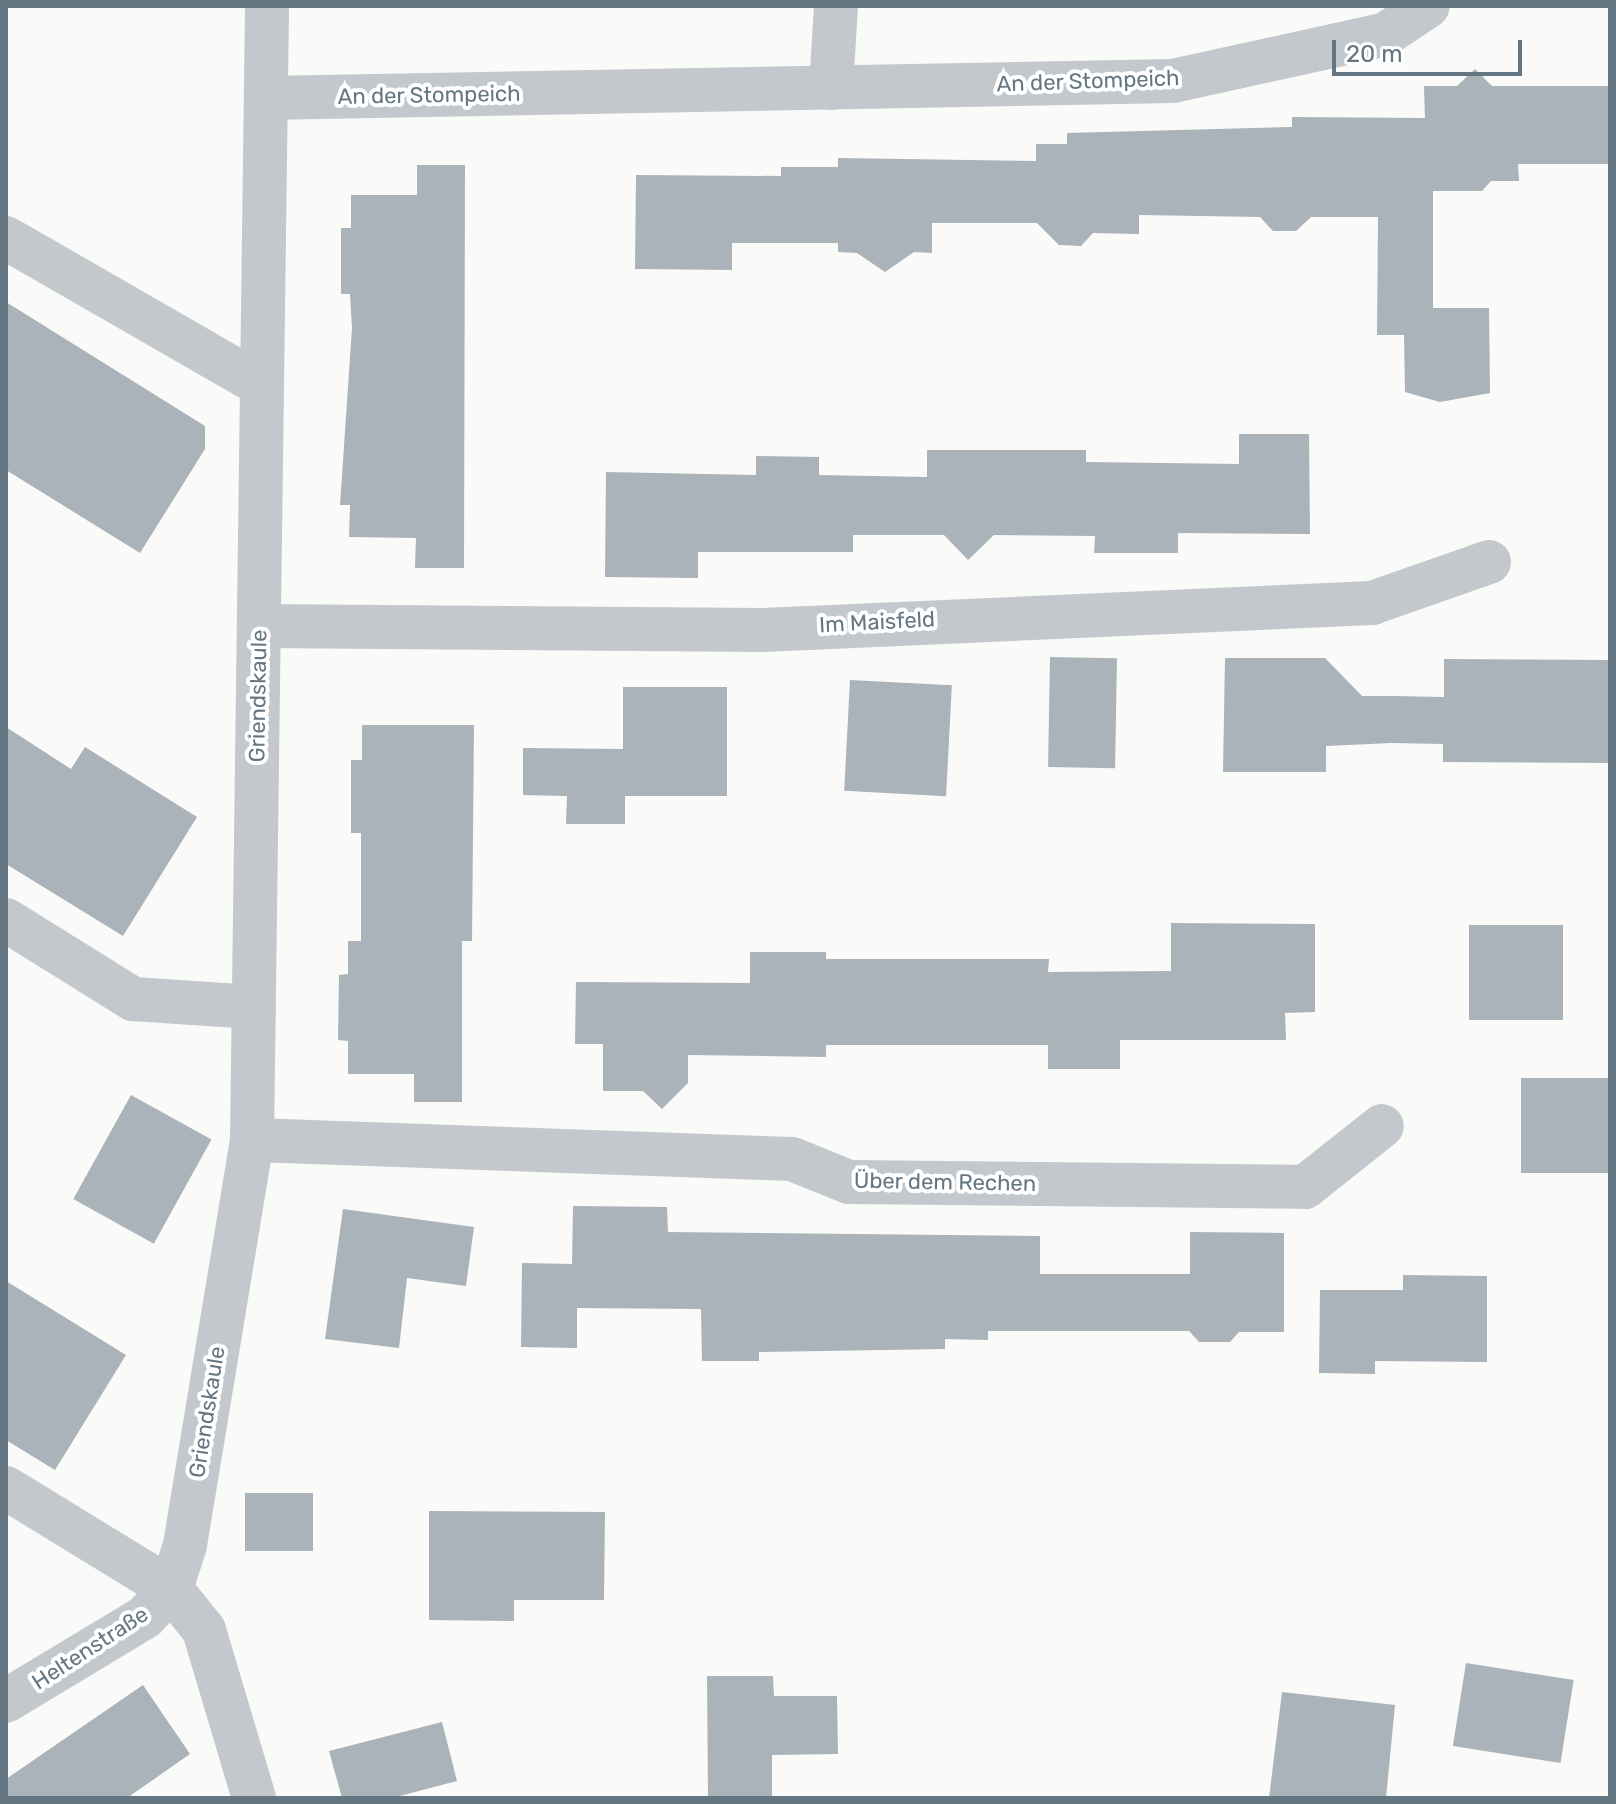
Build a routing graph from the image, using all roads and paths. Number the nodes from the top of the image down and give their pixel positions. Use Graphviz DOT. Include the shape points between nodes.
graph roads {
  1 [pos="267,6"];
  2 [pos="836,6"];
  3 [pos="1428,6"];
  4 [pos="831,88"];
  5 [pos="266,98"];
  6 [pos="6,238"];
  7 [pos="262,385"];
  8 [pos="1489,562"];
  9 [pos="259,626"];
  10 [pos="6,920"];
  11 [pos="254,1007"];
  12 [pos="1382,1126"];
  13 [pos="252,1140"];
  14 [pos="6,1488"];
  15 [pos="171,1589"];
  16 [pos="6,1701"];
  17 [pos="254,1798"];
  1 -- 5 [label="street, Griendskaule"];
  2 -- 4 [label="street"];
  3 -- 4 [label="street, An der Stompeich" via="1386,34 1173,81"];
  4 -- 5 [label="street, An der Stompeich"];
  5 -- 7 [label="street, Griendskaule"];
  6 -- 7 [label="street"];
  7 -- 9 [label="street, Griendskaule"];
  8 -- 9 [label="street, Im Maisfeld" via="1372,603 763,630"];
  9 -- 11 [label="street, Griendskaule"];
  10 -- 11 [label="street" via="133,999"];
  11 -- 13 [label="street, Griendskaule"];
  12 -- 13 [label="street, Über dem Rechen" via="1305,1187 849,1182 792,1159"];
  13 -- 15 [label="street, Griendskaule" via="185,1545"];
  14 -- 15 [label="street"];
  15 -- 16 [label="street, Heltenstraße" via="145,1617"];
  15 -- 17 [label="street" via="204,1630"];
}
